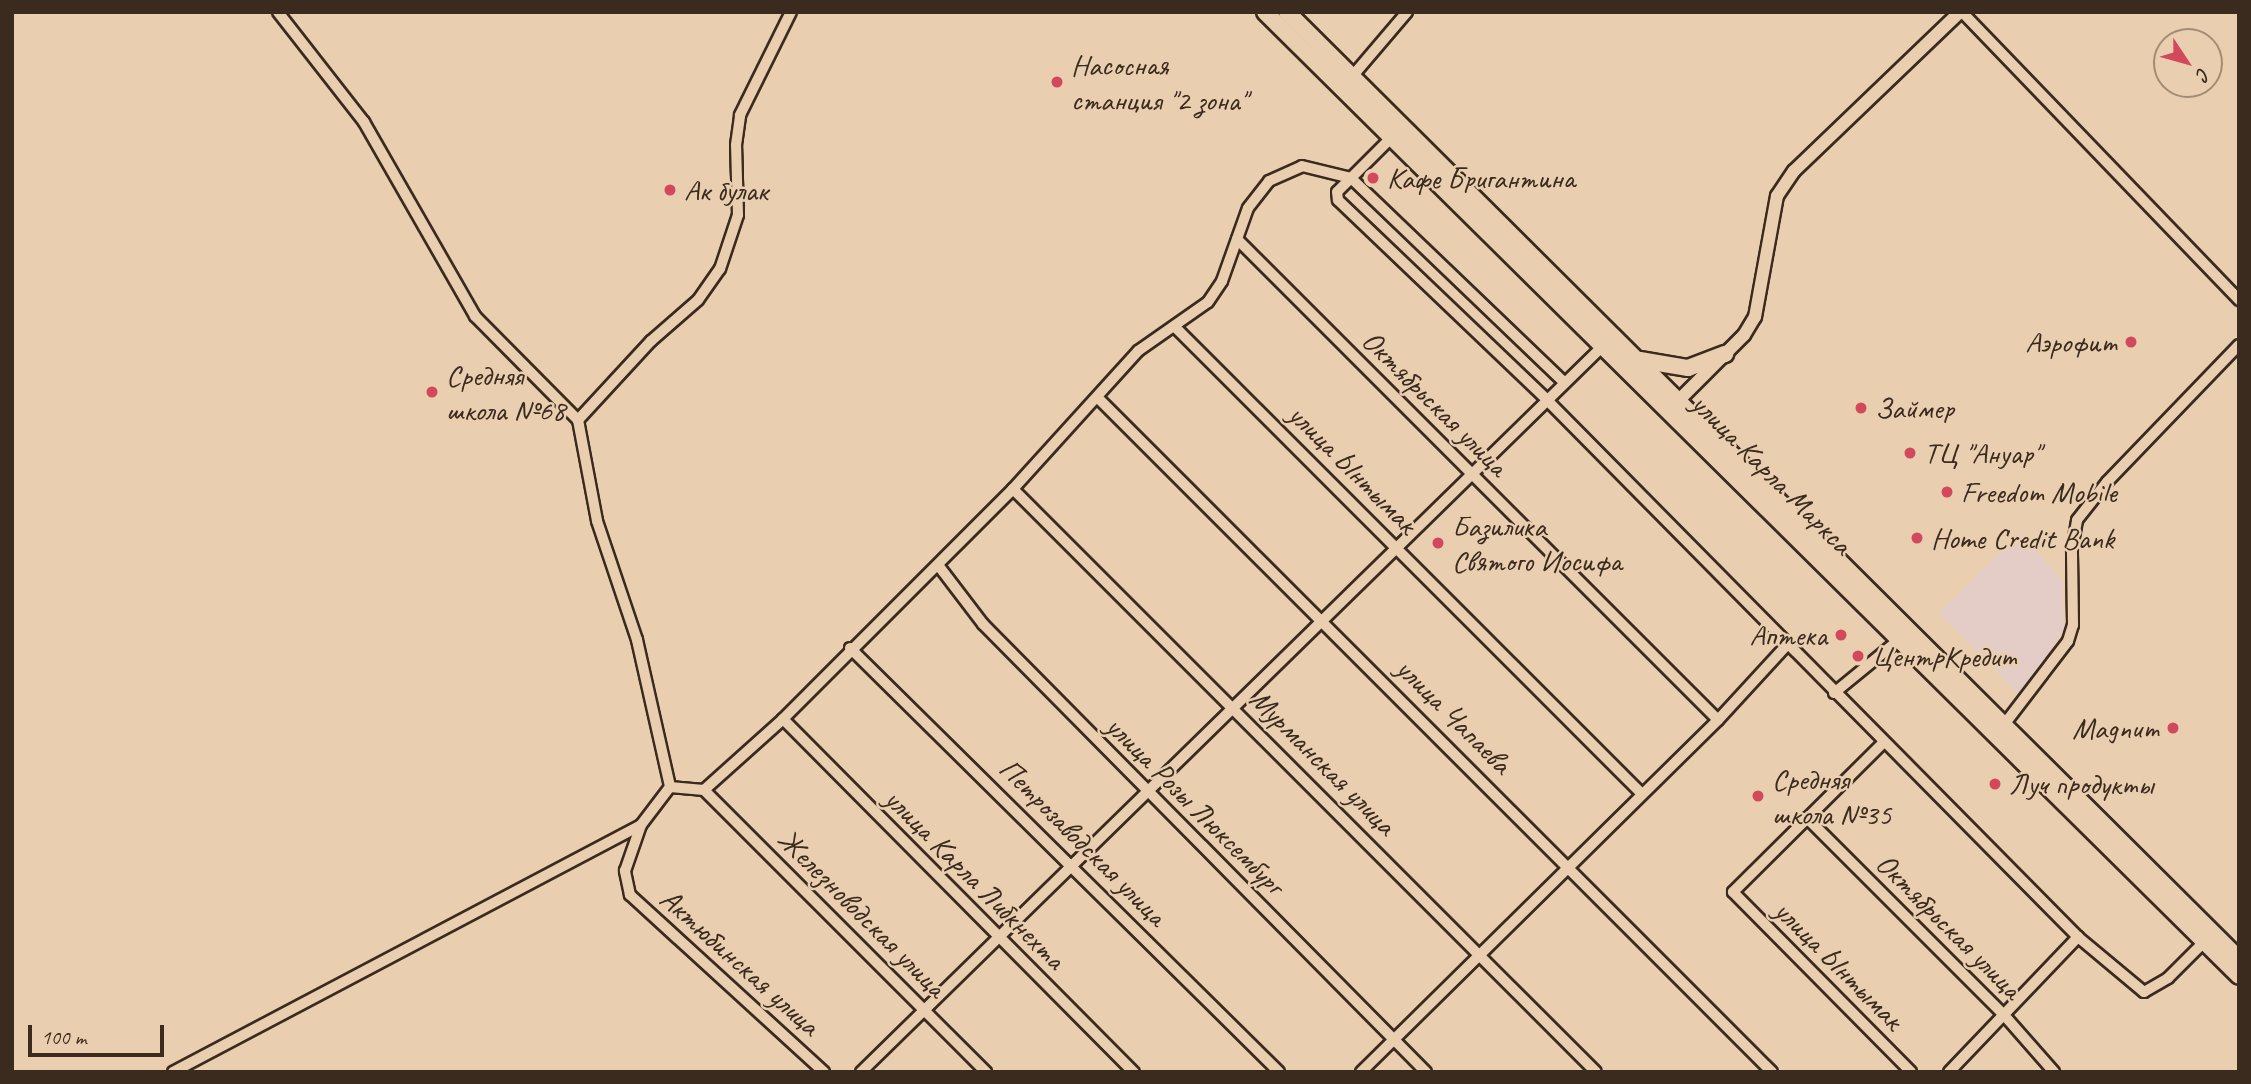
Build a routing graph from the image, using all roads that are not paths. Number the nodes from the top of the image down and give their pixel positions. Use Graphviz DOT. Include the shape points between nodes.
graph roads {
  1 [pos="278,12"];
  2 [pos="791,12"];
  3 [pos="1265,12"];
  4 [pos="1287,12"];
  5 [pos="1407,12"];
  6 [pos="1961,12"];
  7 [pos="1346,83"];
  8 [pos="1391,138"];
  9 [pos="1351,178"];
  10 [pos="1237,239"];
  11 [pos="2239,300"];
  12 [pos="1176,328"];
  13 [pos="2239,345"];
  14 [pos="1603,346"];
  15 [pos="1725,354"];
  16 [pos="1637,360"];
  17 [pos="1564,382"];
  18 [pos="1098,398"];
  19 [pos="1546,399"];
  20 [pos="1674,406"];
  21 [pos="578,420"];
  22 [pos="1470,473"];
  23 [pos="1013,489"];
  24 [pos="1395,546"];
  25 [pos="938,565"];
  26 [pos="1322,618"];
  27 [pos="1900,639"];
  28 [pos="1787,645"];
  29 [pos="850,648"];
  30 [pos="1834,693"];
  31 [pos="1232,706"];
  32 [pos="783,719"];
  33 [pos="1718,720"];
  34 [pos="2001,729"];
  35 [pos="1884,742"];
  36 [pos="670,787"];
  37 [pos="704,790"];
  38 [pos="1145,790"];
  39 [pos="1642,794"];
  40 [pos="1807,818"];
  41 [pos="640,825"];
  42 [pos="1071,864"];
  43 [pos="1568,866"];
  44 [pos="997,936"];
  45 [pos="2078,936"];
  46 [pos="2208,938"];
  47 [pos="1479,953"];
  48 [pos="2239,959"];
  49 [pos="2239,976"];
  50 [pos="923,1008"];
  51 [pos="2004,1015"];
  52 [pos="1395,1040"];
  53 [pos="173,1072"];
  54 [pos="824,1072"];
  55 [pos="861,1072"];
  56 [pos="986,1072"];
  57 [pos="1134,1072"];
  58 [pos="1279,1072"];
  59 [pos="1360,1072"];
  60 [pos="1426,1072"];
  61 [pos="1596,1072"];
  62 [pos="1773,1072"];
  63 [pos="1911,1072"];
  64 [pos="1950,1072"];
  65 [pos="2054,1072"];
  1 -- 21 [label="street" via="364,122 475,316"];
  2 -- 21 [label="street" via="740,115 738,215 720,269 698,300 650,341"];
  3 -- 7 [label="main road, улица Карла Маркса"];
  4 -- 7 [label="main road, улица Карла Маркса"];
  5 -- 7 [label="street"];
  6 -- 11 [label="street"];
  6 -- 15 [label="street" via="1794,172 1777,196 1755,317"];
  7 -- 8 [label="main road, улица Карла Маркса"];
  7 -- 16 [label="main road, улица Карла Маркса"];
  8 -- 9 [label="street"];
  8 -- 14 [label="main road, улица Карла Маркса"];
  9 -- 10 [label="street" via="1302,166 1269,181 1248,208"];
  9 -- 17 [label="street"];
  9 -- 19 [label="street" via="1337,192 1338,201"];
  10 -- 12 [label="street" via="1222,281 1208,302"];
  10 -- 22 [label="street, Октябрьская улица"];
  12 -- 18 [label="street" via="1138,351"];
  12 -- 24 [label="street, улица Ынтымак"];
  13 -- 34 [label="street" via="2107,482 2077,520 2072,549 2073,625 2068,641"];
  14 -- 17 [label="street"];
  14 -- 20 [label="main road, улица Карла Маркса"];
  15 -- 16 [label="main road" via="1688,368"];
  15 -- 20 [label="street"];
  16 -- 20 [label="main road, улица Карла Маркса"];
  17 -- 19 [label="street"];
  18 -- 23 [label="street"];
  18 -- 26 [label="street, улица Чапаева"];
  19 -- 22 [label="street"];
  19 -- 28 [label="street"];
  20 -- 27 [label="main road, улица Карла Маркса"];
  20 -- 34 [label="main road, улица Карла Маркса"];
  21 -- 36 [label="street" via="597,522 637,640"];
  22 -- 24 [label="street"];
  22 -- 33 [label="street, Октябрьская улица"];
  23 -- 25 [label="street"];
  23 -- 31 [label="street, Мурманская улица"];
  24 -- 26 [label="street"];
  24 -- 39 [label="street, улица Ынтымак"];
  25 -- 29 [label="street"];
  25 -- 38 [label="street, улица Розы Люксембург" via="983,624"];
  26 -- 31 [label="street"];
  26 -- 43 [label="street, улица Чапаева"];
  27 -- 30 [label="street"];
  27 -- 34 [label="main road, улица Карла Маркса"];
  28 -- 30 [label="street"];
  28 -- 33 [label="street"];
  29 -- 32 [label="street"];
  29 -- 42 [label="street, Петрозаводская улица"];
  30 -- 35 [label="street"];
  31 -- 38 [label="street"];
  31 -- 47 [label="street, Мурманская улица"];
  32 -- 37 [label="street"];
  32 -- 44 [label="street, улица Карла Либкнехта"];
  33 -- 39 [label="street"];
  34 -- 46 [label="main road, улица Карла Маркса"];
  35 -- 40 [label="street"];
  35 -- 45 [label="street"];
  36 -- 37 [label="street"];
  36 -- 41 [label="street"];
  37 -- 50 [label="street, Железноводская улица"];
  38 -- 42 [label="street"];
  38 -- 52 [label="street, улица Розы Люксембург"];
  39 -- 43 [label="street"];
  40 -- 51 [label="street, Октябрьская улица"];
  40 -- 63 [label="street, улица Ынтымак" via="1732,892"];
  41 -- 53 [label="street"];
  41 -- 54 [label="street, Актюбинская улица" via="625,871 630,895"];
  42 -- 44 [label="street"];
  42 -- 58 [label="street, Петрозаводская улица"];
  43 -- 47 [label="street"];
  43 -- 62 [label="street, улица Чапаева"];
  44 -- 50 [label="street"];
  44 -- 57 [label="street, улица Карла Либкнехта"];
  45 -- 46 [label="street" via="2144,992 2168,978"];
  45 -- 51 [label="street"];
  46 -- 48 [label="main road, улица Карла Маркса"];
  46 -- 49 [label="main road, улица Карла Маркса"];
  47 -- 52 [label="street"];
  47 -- 61 [label="street, Мурманская улица"];
  50 -- 55 [label="street"];
  50 -- 56 [label="street, Железноводская улица"];
  51 -- 64 [label="street"];
  51 -- 65 [label="street, Октябрьская улица"];
  52 -- 59 [label="street"];
  52 -- 60 [label="street, улица Розы Люксембург"];
}
